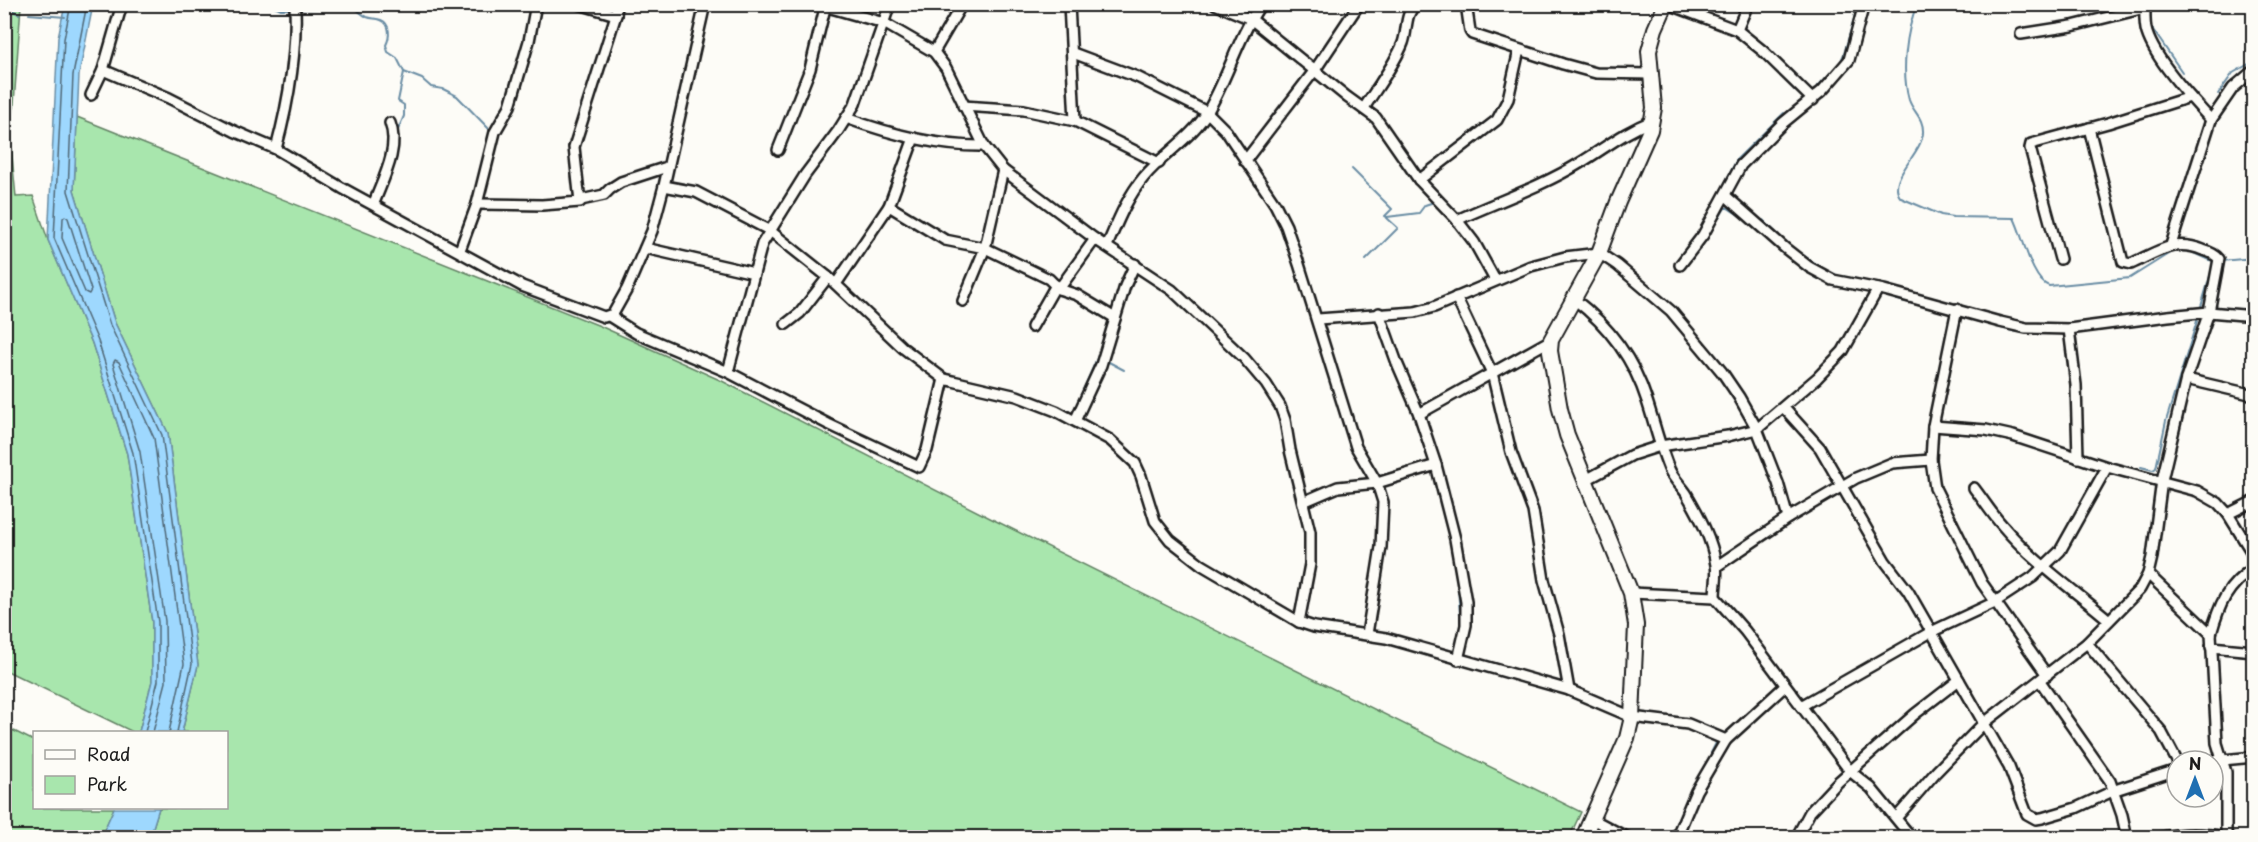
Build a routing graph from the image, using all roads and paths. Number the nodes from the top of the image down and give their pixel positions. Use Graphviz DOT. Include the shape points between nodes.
graph roads {
  1 [pos="122,4"];
  2 [pos="295,4"];
  3 [pos="536,4"];
  4 [pos="579,4"];
  5 [pos="617,4"];
  6 [pos="705,4"];
  7 [pos="890,4"];
  8 [pos="962,4"];
  9 [pos="1069,4"];
  10 [pos="1215,4"];
  11 [pos="1261,4"];
  12 [pos="1359,4"];
  13 [pos="1417,4"];
  14 [pos="1466,4"];
  15 [pos="1667,4"];
  16 [pos="1748,4"];
  17 [pos="1864,4"];
  18 [pos="823,5"];
  19 [pos="2145,6"];
  20 [pos="1229,7"];
  21 [pos="616,15"];
  22 [pos="1251,19"];
  23 [pos="884,23"];
  24 [pos="1737,30"];
  25 [pos="2021,34"];
  26 [pos="1519,50"];
  27 [pos="934,52"];
  28 [pos="1073,53"];
  29 [pos="103,70"];
  30 [pos="1315,70"];
  31 [pos="2253,70"];
  32 [pos="1650,74"];
  33 [pos="91,95"];
  34 [pos="2190,97"];
  35 [pos="1813,100"];
  36 [pos="963,106"];
  37 [pos="1364,108"];
  38 [pos="1207,112"];
  39 [pos="846,118"];
  40 [pos="2211,120"];
  41 [pos="1075,121"];
  42 [pos="1652,121"];
  43 [pos="390,123"];
  44 [pos="2088,128"];
  45 [pos="914,138"];
  46 [pos="984,146"];
  47 [pos="276,149"];
  48 [pos="778,150"];
  49 [pos="1245,161"];
  50 [pos="1159,163"];
  51 [pos="667,167"];
  52 [pos="1003,170"];
  53 [pos="1419,180"];
  54 [pos="664,186"];
  55 [pos="1726,196"];
  56 [pos="581,200"];
  57 [pos="374,203"];
  58 [pos="477,204"];
  59 [pos="889,206"];
  60 [pos="1457,220"];
  61 [pos="769,230"];
  62 [pos="1095,239"];
  63 [pos="2171,245"];
  64 [pos="1107,246"];
  65 [pos="645,248"];
  66 [pos="986,248"];
  67 [pos="460,250"];
  68 [pos="1599,253"];
  69 [pos="2060,259"];
  70 [pos="1136,264"];
  71 [pos="1680,265"];
  72 [pos="754,273"];
  73 [pos="828,277"];
  74 [pos="1495,280"];
  75 [pos="836,284"];
  76 [pos="1058,287"];
  77 [pos="1878,289"];
  78 [pos="1456,297"];
  79 [pos="1574,299"];
  80 [pos="963,301"];
  81 [pos="1957,309"];
  82 [pos="2209,312"];
  83 [pos="1379,313"];
  84 [pos="609,316"];
  85 [pos="2253,316"];
  86 [pos="1115,318"];
  87 [pos="1318,319"];
  88 [pos="786,324"];
  89 [pos="1032,327"];
  90 [pos="2069,329"];
  91 [pos="1551,339"];
  92 [pos="728,372"];
  93 [pos="1492,373"];
  94 [pos="944,379"];
  95 [pos="2186,379"];
  96 [pos="2253,395"];
  97 [pos="1784,408"];
  98 [pos="1419,414"];
  99 [pos="1075,421"];
  100 [pos="1933,426"];
  101 [pos="1757,429"];
  102 [pos="1660,446"];
  103 [pos="2078,458"];
  104 [pos="1931,460"];
  105 [pos="1436,465"];
  106 [pos="2107,467"];
  107 [pos="2162,480"];
  108 [pos="1584,481"];
  109 [pos="1377,483"];
  110 [pos="1843,485"];
  111 [pos="1974,488"];
  112 [pos="2253,501"];
  113 [pos="1303,502"];
  114 [pos="2228,514"];
  115 [pos="1788,518"];
  116 [pos="2253,556"];
  117 [pos="1717,566"];
  118 [pos="2045,568"];
  119 [pos="2253,568"];
  120 [pos="2148,574"];
  121 [pos="1631,593"];
  122 [pos="1715,597"];
  123 [pos="1995,602"];
  124 [pos="2109,620"];
  125 [pos="1299,622"];
  126 [pos="1931,632"];
  127 [pos="1367,634"];
  128 [pos="2211,634"];
  129 [pos="2087,643"];
  130 [pos="2211,647"];
  131 [pos="2253,651"];
  132 [pos="1458,660"];
  133 [pos="2044,678"];
  134 [pos="1959,680"];
  135 [pos="1785,686"];
  136 [pos="1569,690"];
  137 [pos="1801,706"];
  138 [pos="1632,717"];
  139 [pos="1983,724"];
  140 [pos="1726,740"];
  141 [pos="2171,749"];
  142 [pos="2219,749"];
  143 [pos="2253,757"];
  144 [pos="2225,758"];
  145 [pos="1850,771"];
  146 [pos="2225,772"];
  147 [pos="2165,774"];
  148 [pos="2115,790"];
  149 [pos="1896,817"];
  150 [pos="1593,819"];
  151 [pos="1583,837"];
  152 [pos="1628,837"];
  153 [pos="1676,837"];
  154 [pos="1796,837"];
  155 [pos="1912,837"];
  156 [pos="2127,837"];
  157 [pos="2159,837"];
  158 [pos="2228,837"];
  1 -- 29 [label="street"];
  2 -- 47 [label="street" via="294,60"];
  3 -- 58 [label="street" via="510,106 494,135"];
  4 -- 21 [label="street"];
  5 -- 21 [label="street"];
  6 -- 51 [label="street"];
  7 -- 23 [label="street"];
  8 -- 27 [label="street"];
  9 -- 28 [label="street"];
  10 -- 20 [label="street"];
  11 -- 22 [label="street"];
  12 -- 30 [label="street"];
  13 -- 37 [label="street" via="1407,15 1402,44"];
  14 -- 26 [label="street" via="1472,34"];
  15 -- 24 [label="street"];
  15 -- 32 [label="main road" via="1649,51"];
  16 -- 24 [label="street"];
  17 -- 35 [label="street" via="1849,60"];
  18 -- 23 [label="street"];
  18 -- 48 [label="street" via="810,69"];
  19 -- 25 [label="street" via="2072,26"];
  19 -- 34 [label="street" via="2151,42"];
  20 -- 22 [label="street"];
  21 -- 56 [label="street" via="574,147"];
  22 -- 30 [label="street"];
  22 -- 38 [label="street"];
  23 -- 27 [label="street"];
  23 -- 39 [label="street" via="855,104"];
  24 -- 35 [label="street"];
  26 -- 32 [label="street" via="1596,73"];
  26 -- 53 [label="street" via="1508,99 1497,120"];
  27 -- 36 [label="street" via="946,68"];
  28 -- 38 [label="street" via="1137,77"];
  28 -- 41 [label="street"];
  29 -- 33 [label="street"];
  29 -- 47 [label="street"];
  30 -- 37 [label="street"];
  30 -- 49 [label="street"];
  31 -- 40 [label="street" via="2233,88"];
  32 -- 42 [label="main road"];
  34 -- 40 [label="street"];
  34 -- 44 [label="street"];
  35 -- 55 [label="street" via="1783,123 1741,165"];
  36 -- 41 [label="street" via="1024,110"];
  36 -- 46 [label="street"];
  37 -- 53 [label="street" via="1388,132"];
  38 -- 49 [label="street" via="1226,131"];
  38 -- 50 [label="street"];
  39 -- 45 [label="street"];
  39 -- 61 [label="street"];
  40 -- 63 [label="street"];
  41 -- 50 [label="street"];
  42 -- 60 [label="street" via="1532,189"];
  42 -- 68 [label="main road"];
  43 -- 57 [label="street" via="393,141 387,171"];
  44 -- 63 [label="street" via="2123,262 2131,264"];
  44 -- 69 [label="street" via="2031,144 2030,148"];
  45 -- 46 [label="street" via="952,146"];
  45 -- 59 [label="street"];
  46 -- 52 [label="street"];
  47 -- 57 [label="street"];
  49 -- 87 [label="street" via="1286,226"];
  50 -- 64 [label="street" via="1133,194"];
  51 -- 54 [label="street"];
  51 -- 56 [label="street" via="621,182 603,195"];
  52 -- 62 [label="street"];
  52 -- 66 [label="street"];
  53 -- 60 [label="street"];
  54 -- 61 [label="street" via="696,192"];
  54 -- 65 [label="street"];
  55 -- 71 [label="street"];
  55 -- 77 [label="street" via="1809,267 1833,280"];
  56 -- 58 [label="street" via="570,204"];
  57 -- 67 [label="street"];
  58 -- 67 [label="street"];
  59 -- 66 [label="street" via="945,240"];
  59 -- 75 [label="street"];
  60 -- 74 [label="street"];
  61 -- 72 [label="street"];
  61 -- 73 [label="street"];
  62 -- 64 [label="street"];
  62 -- 76 [label="street"];
  63 -- 82 [label="street" via="2193,245 2219,260"];
  64 -- 70 [label="street"];
  65 -- 72 [label="street"];
  65 -- 84 [label="street" via="627,289"];
  66 -- 76 [label="street"];
  66 -- 80 [label="street"];
  67 -- 84 [label="street" via="522,286"];
  68 -- 74 [label="street" via="1545,262"];
  68 -- 79 [label="main road"];
  68 -- 101 [label="street" via="1671,311 1722,372"];
  70 -- 86 [label="street"];
  70 -- 113 [label="street" via="1172,290 1266,384 1282,413"];
  72 -- 92 [label="street"];
  73 -- 75 [label="street"];
  73 -- 88 [label="street" via="800,313"];
  74 -- 78 [label="street"];
  75 -- 94 [label="street" via="903,348"];
  76 -- 86 [label="street"];
  76 -- 89 [label="street"];
  77 -- 81 [label="street"];
  77 -- 97 [label="street" via="1843,351"];
  78 -- 83 [label="street" via="1415,312"];
  78 -- 93 [label="street"];
  79 -- 91 [label="main road"];
  79 -- 102 [label="street" via="1610,332 1633,366"];
  81 -- 90 [label="street" via="2026,327"];
  81 -- 100 [label="street"];
  82 -- 85 [label="street"];
  82 -- 90 [label="street"];
  82 -- 95 [label="street"];
  83 -- 87 [label="street"];
  83 -- 98 [label="street"];
  84 -- 92 [label="street" via="636,333"];
  86 -- 99 [label="street" via="1101,364"];
  87 -- 109 [label="street" via="1356,447"];
  90 -- 103 [label="street" via="2076,384"];
  91 -- 93 [label="street"];
  91 -- 108 [label="main road" via="1560,409"];
  92 -- 94 [label="street" via="920,467"];
  93 -- 98 [label="street"];
  93 -- 136 [label="street" via="1511,452 1533,511"];
  94 -- 99 [label="street" via="1017,396"];
  95 -- 96 [label="street"];
  95 -- 107 [label="street"];
  97 -- 101 [label="street"];
  97 -- 110 [label="street" via="1820,448"];
  98 -- 105 [label="street"];
  99 -- 125 [label="street" via="1110,440 1135,462 1155,521 1170,540 1202,565"];
  100 -- 103 [label="street" via="1986,430"];
  100 -- 104 [label="street"];
  101 -- 102 [label="street"];
  101 -- 115 [label="street"];
  102 -- 108 [label="street" via="1632,455"];
  102 -- 117 [label="street" via="1671,473 1709,537"];
  103 -- 106 [label="street"];
  104 -- 110 [label="street" via="1892,463"];
  104 -- 123 [label="street" via="1935,488"];
  105 -- 109 [label="street"];
  105 -- 132 [label="street" via="1466,602 1466,625"];
  106 -- 107 [label="street"];
  106 -- 118 [label="street" via="2060,551"];
  107 -- 114 [label="street" via="2197,491"];
  107 -- 120 [label="street"];
  108 -- 121 [label="main road"];
  109 -- 113 [label="street" via="1338,487"];
  109 -- 127 [label="street" via="1384,519"];
  110 -- 115 [label="street"];
  110 -- 126 [label="street" via="1885,561"];
  111 -- 118 [label="street" via="2003,526"];
  112 -- 114 [label="street"];
  113 -- 125 [label="street" via="1310,532 1310,564"];
  114 -- 116 [label="street"];
  115 -- 117 [label="street"];
  117 -- 122 [label="street"];
  118 -- 123 [label="street"];
  118 -- 124 [label="street"];
  119 -- 128 [label="street" via="2227,592"];
  120 -- 124 [label="street" via="2140,589"];
  120 -- 128 [label="street"];
  121 -- 122 [label="street"];
  121 -- 138 [label="main road" via="1636,625"];
  122 -- 135 [label="street"];
  123 -- 126 [label="street"];
  123 -- 133 [label="street"];
  124 -- 129 [label="street"];
  125 -- 127 [label="street"];
  126 -- 134 [label="street"];
  126 -- 137 [label="street"];
  127 -- 132 [label="street"];
  128 -- 130 [label="street"];
  129 -- 133 [label="street"];
  129 -- 141 [label="street" via="2161,731"];
  130 -- 131 [label="street"];
  130 -- 142 [label="street"];
  132 -- 136 [label="street"];
  133 -- 139 [label="street"];
  133 -- 148 [label="street"];
  134 -- 139 [label="street"];
  134 -- 145 [label="street"];
  135 -- 137 [label="street"];
  135 -- 140 [label="street"];
  136 -- 138 [label="street"];
  137 -- 145 [label="street"];
  138 -- 140 [label="street" via="1688,724"];
  138 -- 150 [label="main road"];
  139 -- 148 [label="street" via="2009,767 2023,808 2031,817 2042,818 2076,808"];
  139 -- 149 [label="street"];
  140 -- 153 [label="street" via="1696,791"];
  143 -- 144 [label="street"];
  145 -- 149 [label="street"];
  145 -- 154 [label="street" via="1810,812"];
  146 -- 158 [label="street"];
  147 -- 148 [label="street"];
  148 -- 156 [label="street"];
  149 -- 155 [label="street"];
  150 -- 151 [label="main road"];
  150 -- 152 [label="street"];
  157 -- 158 [label="street" via="2190,833"];
}
